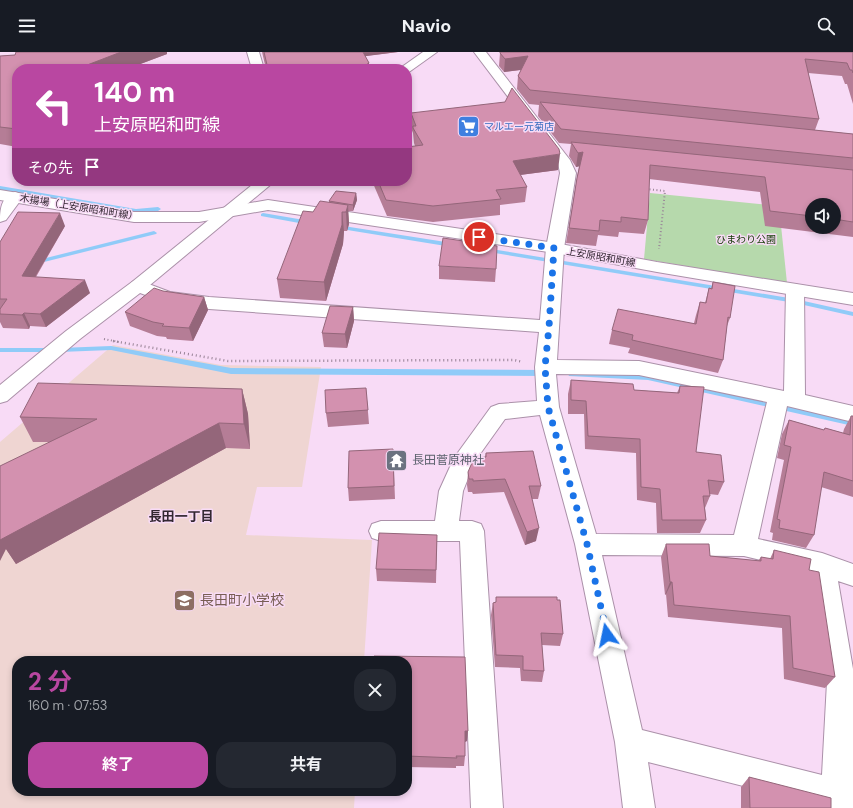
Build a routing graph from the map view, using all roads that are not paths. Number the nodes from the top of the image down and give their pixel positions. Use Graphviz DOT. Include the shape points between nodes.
graph roads {
  1 [pos="253,52"];
  2 [pos="431,52"];
  3 [pos="480,52"];
  4 [pos="257,64"];
  5 [pos="412,64"];
  6 [pos="525,109"];
  7 [pos="540,111"];
  8 [pos="554,148"];
  9 [pos="570,149"];
  10 [pos="261,186"];
  11 [pos="7,196"];
  12 [pos="230,211"];
  13 [pos="0,217"];
  14 [pos="554,248"];
  15 [pos="138,286"];
  16 [pos="795,290"];
  17 [pos="853,299"];
  18 [pos="549,327"];
  19 [pos="545,373"];
  20 [pos="0,396"];
  21 [pos="783,403"];
  22 [pos="548,407"];
  23 [pos="853,414"];
  24 [pos="381,531"];
  25 [pos="446,531"];
  26 [pos="587,544"];
  27 [pos="744,546"];
  28 [pos="822,564"];
  29 [pos="853,575"];
  30 [pos="630,742"];
  31 [pos="843,801"];
  32 [pos="487,808"];
  33 [pos="639,808"];
  1 -- 4 [label="street"];
  2 -- 5 [label="street"];
  3 -- 6 [label="street"];
  6 -- 7 [label="street"];
  6 -- 8 [label="street"];
  8 -- 9 [label="street"];
  8 -- 14 [label="street" via="565,163 568,173"];
  10 -- 12 [label="street"];
  11 -- 12 [label="street, 木揚場（上安原昭和町線）" via="134,217 199,217"];
  11 -- 13 [label="street"];
  12 -- 14 [label="street, 上安原昭和町線" via="268,204"];
  12 -- 15 [label="street"];
  14 -- 16 [label="street, 上安原昭和町線"];
  14 -- 18 [label="street"];
  15 -- 18 [label="street" via="167,297 209,302"];
  15 -- 20 [label="street" via="73,335"];
  16 -- 17 [label="street, 上安原昭和町線"];
  16 -- 21 [label="street" via="795,311"];
  18 -- 19 [label="street"];
  19 -- 21 [label="street" via="639,368"];
  19 -- 22 [label="street"];
  21 -- 23 [label="street"];
  21 -- 27 [label="street"];
  22 -- 25 [label="street" via="499,412 465,458 451,491"];
  22 -- 26 [label="street"];
  24 -- 25 [label="street"];
  25 -- 32 [label="street" via="472,531"];
  26 -- 27 [label="street"];
  26 -- 30 [label="street"];
  27 -- 28 [label="street"];
  28 -- 29 [label="street"];
  28 -- 31 [label="street" via="841,682"];
  30 -- 31 [label="street"];
  30 -- 33 [label="street"];
}
